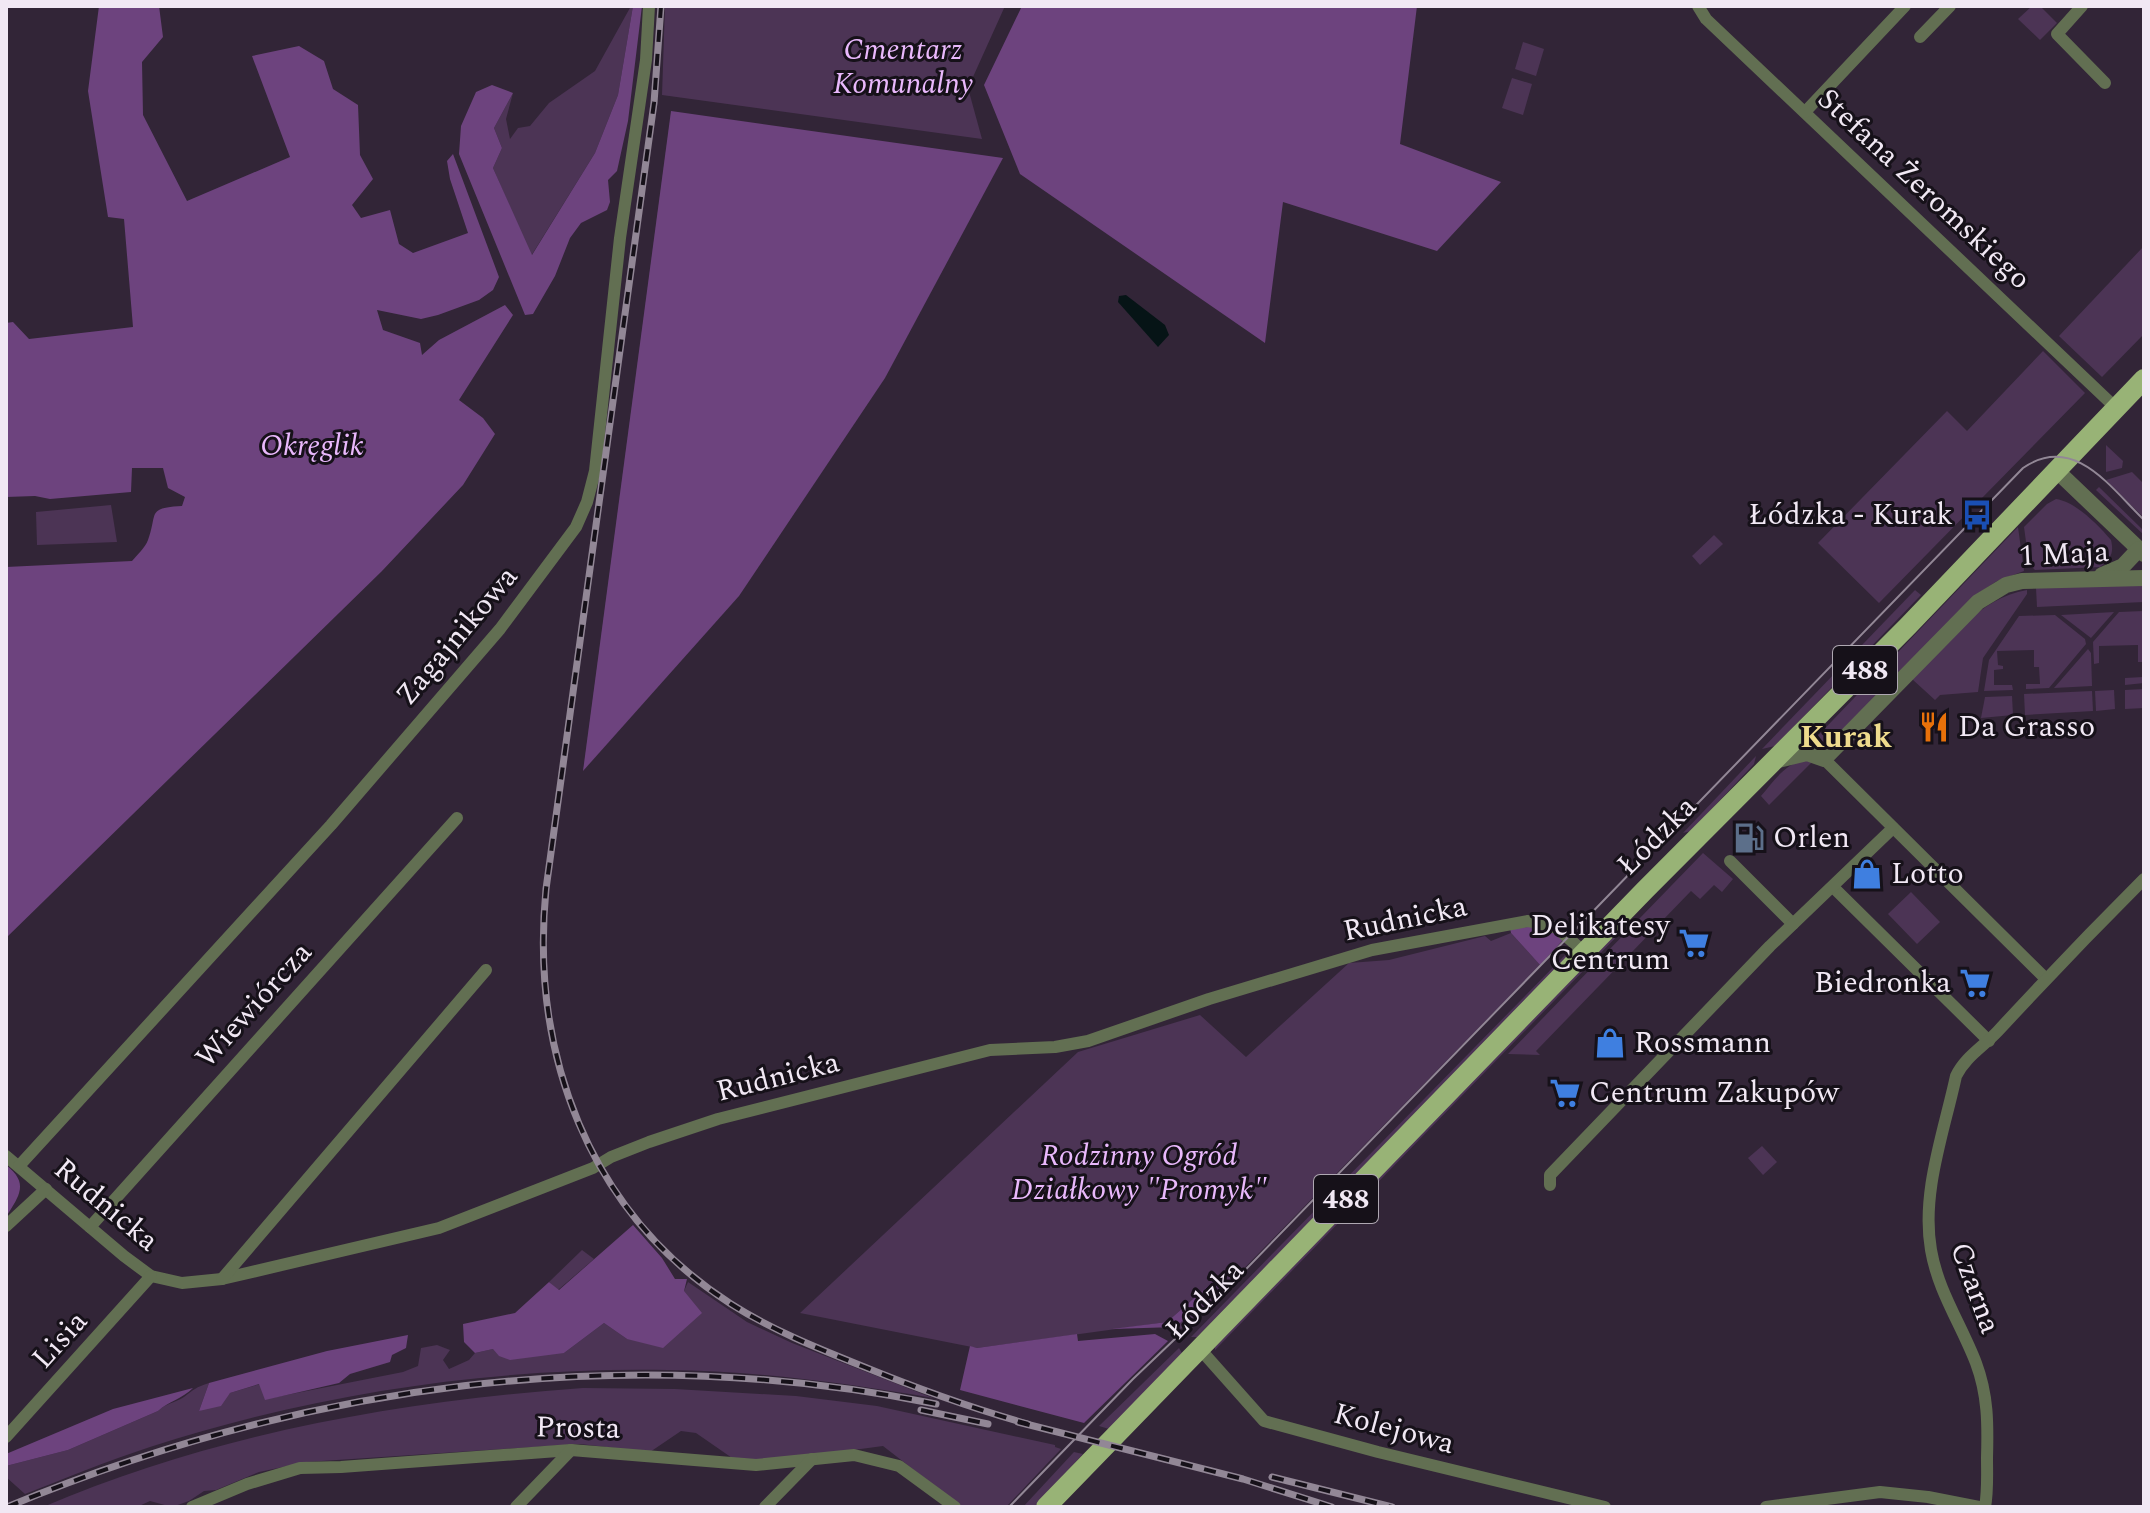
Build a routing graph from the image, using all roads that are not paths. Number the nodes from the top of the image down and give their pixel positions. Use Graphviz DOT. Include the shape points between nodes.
graph roads {
  1 [pos="649,6"];
  2 [pos="1905,6"];
  3 [pos="2082,6"];
  4 [pos="1697,7"];
  5 [pos="1944,8"];
  6 [pos="1920,37"];
  7 [pos="2105,83"];
  8 [pos="1805,112"];
  9 [pos="2144,379"];
  10 [pos="2116,408"];
  11 [pos="2056,470"];
  12 [pos="2141,551"];
  13 [pos="2095,578"];
  14 [pos="2144,578"];
  15 [pos="1824,759"];
  16 [pos="1772,761"];
  17 [pos="457,818"];
  18 [pos="1893,828"];
  19 [pos="1730,861"];
  20 [pos="2144,879"];
  21 [pos="1834,888"];
  22 [pos="1793,924"];
  23 [pos="1584,952"];
  24 [pos="486,970"];
  25 [pos="2046,979"];
  26 [pos="1989,1041"];
  27 [pos="6,1156"];
  28 [pos="19,1166"];
  29 [pos="1550,1185"];
  30 [pos="46,1189"];
  31 [pos="6,1226"];
  32 [pos="90,1227"];
  33 [pos="151,1276"];
  34 [pos="222,1279"];
  35 [pos="1200,1349"];
  36 [pos="6,1437"];
  37 [pos="571,1450"];
  38 [pos="812,1459"];
  39 [pos="208,1504"];
  40 [pos="192,1507"];
  41 [pos="516,1507"];
  42 [pos="765,1507"];
  43 [pos="955,1507"];
  44 [pos="1046,1507"];
  45 [pos="1605,1507"];
  46 [pos="1766,1507"];
  47 [pos="1979,1507"];
  48 [pos="1985,1507"];
  1 -- 28 [label="street, Zagajnikowa" via="596,463 576,527 500,629 341,813"];
  2 -- 8 [label="street"];
  3 -- 7 [label="street" via="2057,34"];
  4 -- 8 [label="street, Stefana Żeromskiego"];
  5 -- 6 [label="street"];
  8 -- 10 [label="street, Stefana Żeromskiego"];
  9 -- 10 [label="main road, Łódzka / 488"];
  10 -- 11 [label="main road, Łódzka / 488"];
  11 -- 12 [label="street, 1 Maja"];
  11 -- 16 [label="main road, Łódzka / 488"];
  12 -- 13 [label="street"];
  13 -- 14 [label="street, 1 Maja"];
  13 -- 15 [label="street, 1 Maja" via="2022,581 1988,595"];
  15 -- 16 [label="street" via="1807,753"];
  15 -- 18 [label="street"];
  16 -- 23 [label="main road, Łódzka / 488"];
  17 -- 32 [label="street, Wiewiórcza"];
  18 -- 21 [label="street"];
  18 -- 25 [label="street"];
  19 -- 22 [label="street"];
  20 -- 25 [label="street, Czarna"];
  21 -- 22 [label="street"];
  21 -- 26 [label="street"];
  22 -- 29 [label="street" via="1560,1163 1550,1175"];
  23 -- 34 [label="street, Rudnicka" via="1557,928 1539,921 1372,950 1088,1041 990,1050 718,1119 611,1157 460,1222"];
  23 -- 35 [label="main road, Łódzka / 488"];
  24 -- 34 [label="street"];
  25 -- 26 [label="street, Czarna"];
  26 -- 48 [label="street, Czarna" via="1956,1076 1928,1203 1935,1267 1986,1396"];
  27 -- 28 [label="street, Rudnicka"];
  28 -- 30 [label="street, Rudnicka"];
  30 -- 31 [label="street"];
  30 -- 32 [label="street, Rudnicka"];
  32 -- 33 [label="street, Rudnicka"];
  33 -- 34 [label="street, Rudnicka" via="182,1283"];
  33 -- 36 [label="street, Lisia"];
  35 -- 44 [label="main road, Łódzka / 488"];
  35 -- 45 [label="street, Kolejowa" via="1264,1421"];
  37 -- 38 [label="street, Prosta" via="756,1465"];
  37 -- 39 [label="street, Prosta" via="300,1468 247,1484"];
  37 -- 41 [label="street"];
  38 -- 42 [label="street"];
  38 -- 43 [label="street, Prosta" via="854,1455 887,1462"];
  39 -- 40 [label="street, Prosta"];
  46 -- 47 [label="street" via="1880,1492"];
}
